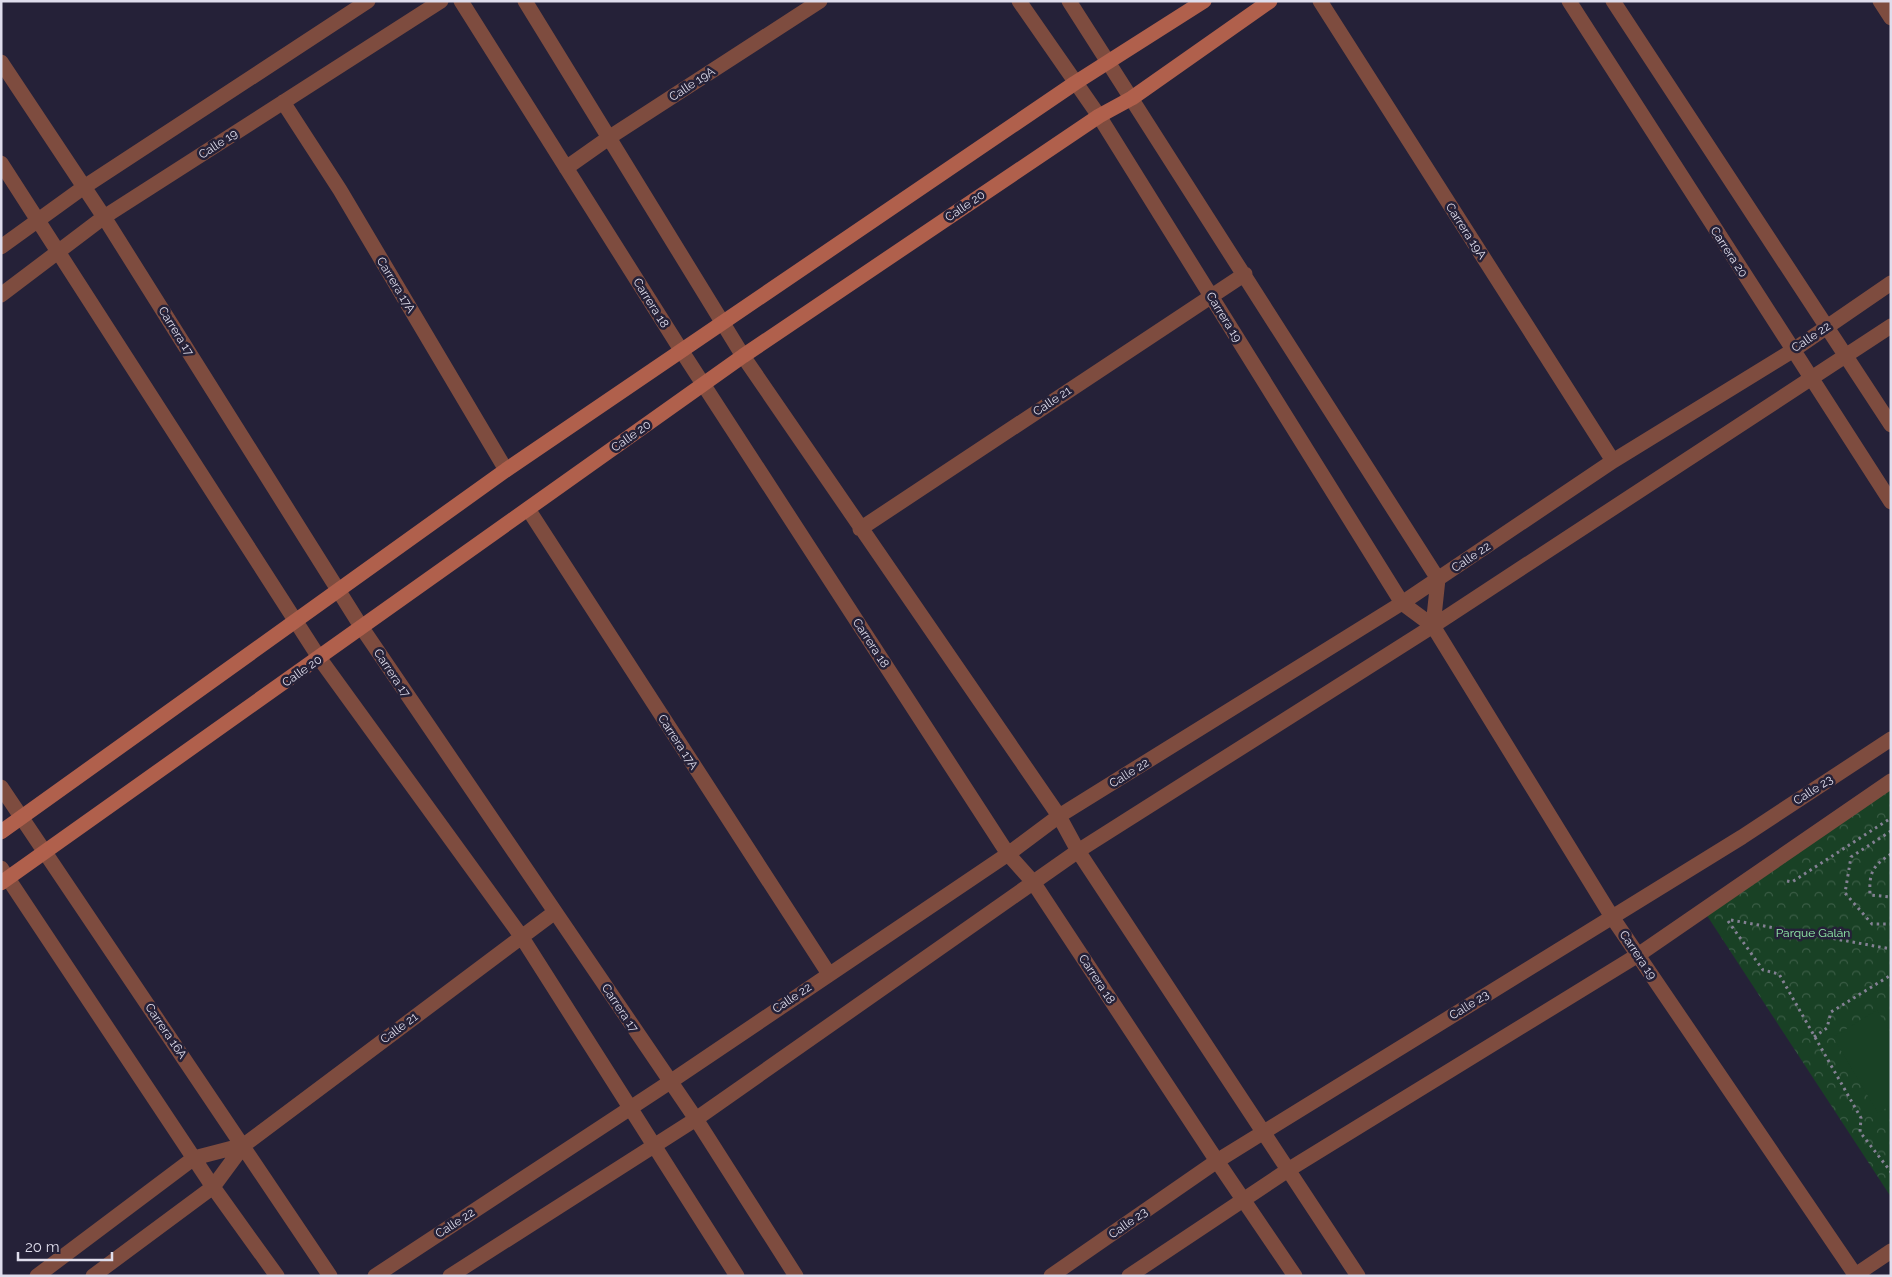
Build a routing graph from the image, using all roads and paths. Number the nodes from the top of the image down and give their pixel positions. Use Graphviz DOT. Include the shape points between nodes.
graph roads {
  1 [pos="368,1"];
  2 [pos="441,1"];
  3 [pos="461,1"];
  4 [pos="525,1"];
  5 [pos="820,1"];
  6 [pos="1019,1"];
  7 [pos="1069,1"];
  8 [pos="1204,1"];
  9 [pos="1270,1"];
  10 [pos="1320,1"];
  11 [pos="1569,1"];
  12 [pos="1613,1"];
  13 [pos="1880,1"];
  14 [pos="1891,18"];
  15 [pos="1,62"];
  16 [pos="1108,62"];
  17 [pos="1075,83"];
  18 [pos="1132,98"];
  19 [pos="283,102"];
  20 [pos="1099,116"];
  21 [pos="610,137"];
  22 [pos="1,164"];
  23 [pos="566,168"];
  24 [pos="84,187"];
  25 [pos="104,217"];
  26 [pos="38,220"];
  27 [pos="1,247"];
  28 [pos="59,251"];
  29 [pos="1245,274"];
  30 [pos="1891,283"];
  31 [pos="1,295"];
  32 [pos="1210,296"];
  33 [pos="722,323"];
  34 [pos="1828,326"];
  35 [pos="1891,326"];
  36 [pos="681,350"];
  37 [pos="1792,351"];
  38 [pos="1846,355"];
  39 [pos="743,356"];
  40 [pos="1810,379"];
  41 [pos="704,384"];
  42 [pos="1891,425"];
  43 [pos="1613,461"];
  44 [pos="506,470"];
  45 [pos="1891,502"];
  46 [pos="528,509"];
  47 [pos="860,530"];
  48 [pos="1438,579"];
  49 [pos="338,591"];
  50 [pos="1402,603"];
  51 [pos="296,620"];
  52 [pos="1433,626"];
  53 [pos="362,628"];
  54 [pos="320,659"];
  55 [pos="1891,739"];
  56 [pos="1891,782"];
  57 [pos="1,787"];
  58 [pos="1058,816"];
  59 [pos="21,817"];
  60 [pos="1891,831"];
  61 [pos="1,832"];
  62 [pos="1078,851"];
  63 [pos="45,853"];
  64 [pos="1008,854"];
  65 [pos="1891,854"];
  66 [pos="4,876"];
  67 [pos="1033,882"];
  68 [pos="1891,897"];
  69 [pos="555,912"];
  70 [pos="1612,917"];
  71 [pos="1891,924"];
  72 [pos="521,936"];
  73 [pos="1891,949"];
  74 [pos="1638,955"];
  75 [pos="829,974"];
  76 [pos="1891,975"];
  77 [pos="1814,1036"];
  78 [pos="670,1082"];
  79 [pos="631,1107"];
  80 [pos="696,1119"];
  81 [pos="1263,1133"];
  82 [pos="244,1145"];
  83 [pos="655,1146"];
  84 [pos="194,1158"];
  85 [pos="1217,1161"];
  86 [pos="1288,1170"];
  87 [pos="1891,1172"];
  88 [pos="213,1187"];
  89 [pos="1245,1200"];
  90 [pos="1891,1251"];
  91 [pos="37,1276"];
  92 [pos="93,1276"];
  93 [pos="277,1276"];
  94 [pos="330,1276"];
  95 [pos="375,1276"];
  96 [pos="450,1276"];
  97 [pos="737,1276"];
  98 [pos="796,1276"];
  99 [pos="1051,1276"];
  100 [pos="1130,1276"];
  101 [pos="1295,1276"];
  102 [pos="1358,1276"];
  103 [pos="1856,1276"];
  1 -- 24 [label="street"];
  2 -- 19 [label="street, Calle 19"];
  3 -- 23 [label="street, Carrera 18"];
  4 -- 21 [label="street"];
  5 -- 21 [label="street, Calle 19A"];
  6 -- 17 [label="street, Carrera 19"];
  7 -- 16 [label="street"];
  8 -- 16 [label="street"];
  9 -- 18 [label="street, Calle 20"];
  10 -- 43 [label="street, Carrera 19A"];
  11 -- 37 [label="street, Carrera 20"];
  12 -- 34 [label="street"];
  13 -- 14 [label="street"];
  15 -- 24 [label="street, Carrera 17"];
  16 -- 17 [label="street"];
  16 -- 18 [label="street"];
  17 -- 20 [label="street, Carrera 19"];
  17 -- 33 [label="street"];
  18 -- 20 [label="street, Calle 20"];
  18 -- 29 [label="street"];
  19 -- 25 [label="street, Calle 19"];
  19 -- 44 [label="street, Carrera 17A" via="340,190"];
  20 -- 32 [label="street, Carrera 19"];
  20 -- 39 [label="street, Calle 20"];
  21 -- 23 [label="street, Calle 19A"];
  21 -- 33 [label="street"];
  22 -- 26 [label="street"];
  23 -- 36 [label="street, Carrera 18"];
  24 -- 25 [label="street, Carrera 17"];
  24 -- 26 [label="street"];
  25 -- 28 [label="street, Calle 19"];
  25 -- 49 [label="street, Carrera 17"];
  26 -- 27 [label="street"];
  26 -- 28 [label="street"];
  28 -- 31 [label="street, Calle 19"];
  28 -- 51 [label="street"];
  29 -- 32 [label="street, Calle 21"];
  29 -- 48 [label="street"];
  30 -- 34 [label="street, Calle 22"];
  32 -- 47 [label="street, Calle 21"];
  32 -- 50 [label="street, Carrera 19"];
  33 -- 36 [label="street"];
  33 -- 39 [label="street"];
  34 -- 37 [label="street, Calle 22"];
  34 -- 38 [label="street"];
  35 -- 38 [label="street"];
  36 -- 41 [label="street, Carrera 18"];
  36 -- 44 [label="street"];
  37 -- 40 [label="street, Carrera 20"];
  37 -- 43 [label="street, Calle 22"];
  38 -- 40 [label="street"];
  38 -- 42 [label="street"];
  39 -- 41 [label="street, Calle 20"];
  39 -- 47 [label="street"];
  40 -- 45 [label="street, Carrera 20"];
  40 -- 52 [label="street"];
  41 -- 46 [label="street, Calle 20"];
  41 -- 64 [label="street, Carrera 18"];
  43 -- 48 [label="street, Calle 22"];
  44 -- 49 [label="street"];
  46 -- 53 [label="street, Calle 20"];
  46 -- 75 [label="street, Carrera 17A"];
  47 -- 58 [label="street"];
  48 -- 50 [label="street, Calle 22"];
  48 -- 52 [label="street"];
  49 -- 51 [label="street"];
  49 -- 53 [label="street, Carrera 17"];
  50 -- 52 [label="street, Carrera 19"];
  50 -- 58 [label="street, Calle 22"];
  51 -- 54 [label="street"];
  51 -- 59 [label="street"];
  52 -- 62 [label="street"];
  52 -- 70 [label="street, Carrera 19"];
  53 -- 54 [label="street, Calle 20"];
  53 -- 69 [label="street, Carrera 17"];
  54 -- 63 [label="street, Calle 20"];
  54 -- 72 [label="street"];
  55 -- 70 [label="street, Calle 23"];
  56 -- 74 [label="street"];
  57 -- 59 [label="street, Carrera 16A"];
  58 -- 62 [label="street"];
  58 -- 64 [label="street, Calle 22"];
  59 -- 61 [label="street"];
  59 -- 63 [label="street, Carrera 16A"];
  60 -- 71 [label="path" via="1851,857 1845,893 1872,924"];
  62 -- 67 [label="street"];
  62 -- 81 [label="street"];
  63 -- 66 [label="street, Calle 20"];
  63 -- 82 [label="street, Carrera 16A"];
  64 -- 67 [label="street, Carrera 18"];
  64 -- 75 [label="street, Calle 22"];
  65 -- 68 [label="path" via="1876,863 1869,880 1870,895"];
  66 -- 84 [label="street"];
  67 -- 80 [label="street"];
  67 -- 85 [label="street, Carrera 18"];
  69 -- 72 [label="street, Calle 21"];
  69 -- 78 [label="street, Carrera 17"];
  70 -- 74 [label="street, Carrera 19"];
  70 -- 81 [label="street, Calle 23"];
  72 -- 79 [label="street"];
  72 -- 82 [label="street, Calle 21"];
  73 -- 77 [label="path" via="1727,919 1763,970 1779,974"];
  74 -- 86 [label="street"];
  74 -- 103 [label="street, Carrera 19"];
  75 -- 78 [label="street, Calle 22"];
  76 -- 77 [label="path" via="1831,1012 1827,1028"];
  77 -- 87 [label="path" via="1861,1118 1860,1132"];
  78 -- 79 [label="street, Calle 22"];
  78 -- 80 [label="street, Carrera 17"];
  79 -- 83 [label="street"];
  79 -- 95 [label="street, Calle 22"];
  80 -- 83 [label="street"];
  80 -- 98 [label="street, Carrera 17"];
  81 -- 85 [label="street, Calle 23"];
  81 -- 86 [label="street"];
  82 -- 84 [label="street, Calle 21"];
  82 -- 88 [label="street, Calle 21"];
  82 -- 94 [label="street, Carrera 16A"];
  83 -- 96 [label="street"];
  83 -- 97 [label="street"];
  84 -- 88 [label="street"];
  84 -- 91 [label="street, Calle 21"];
  85 -- 89 [label="street, Carrera 18"];
  85 -- 99 [label="street, Calle 23"];
  86 -- 89 [label="street"];
  86 -- 102 [label="street"];
  88 -- 92 [label="street, Calle 21"];
  88 -- 93 [label="street"];
  89 -- 100 [label="street"];
  89 -- 101 [label="street, Carrera 18"];
  90 -- 103 [label="street"];
}
